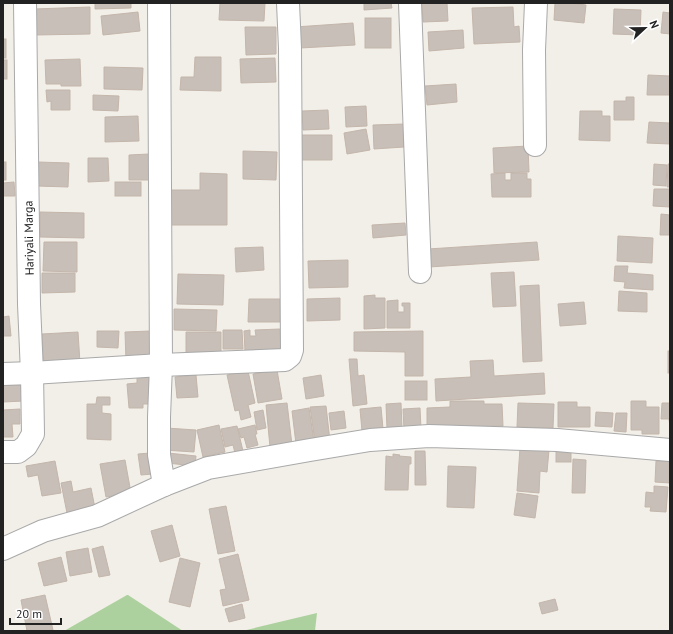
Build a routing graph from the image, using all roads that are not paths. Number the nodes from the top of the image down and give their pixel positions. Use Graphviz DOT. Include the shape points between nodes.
graph roads {
  1 [pos="25,3"];
  2 [pos="159,3"];
  3 [pos="288,3"];
  4 [pos="410,3"];
  5 [pos="536,3"];
  6 [pos="535,145"];
  7 [pos="420,272"];
  8 [pos="161,366"];
  9 [pos="32,373"];
  10 [pos="3,374"];
  11 [pos="670,450"];
  12 [pos="3,452"];
  13 [pos="164,485"];
  14 [pos="3,549"];
  1 -- 9 [label="street, Hariyali Marga"];
  2 -- 8 [label="street"];
  3 -- 8 [label="street" via="292,350 290,356 285,360"];
  4 -- 7 [label="street"];
  5 -- 6 [label="street"];
  8 -- 9 [label="street"];
  8 -- 13 [label="street" via="159,455"];
  9 -- 10 [label="street"];
  9 -- 12 [label="street, Hariyali Marga" via="33,434 26,446 18,452"];
  11 -- 13 [label="street" via="557,440 429,436 370,440 208,468"];
  13 -- 14 [label="street" via="97,516 43,531"];
}
